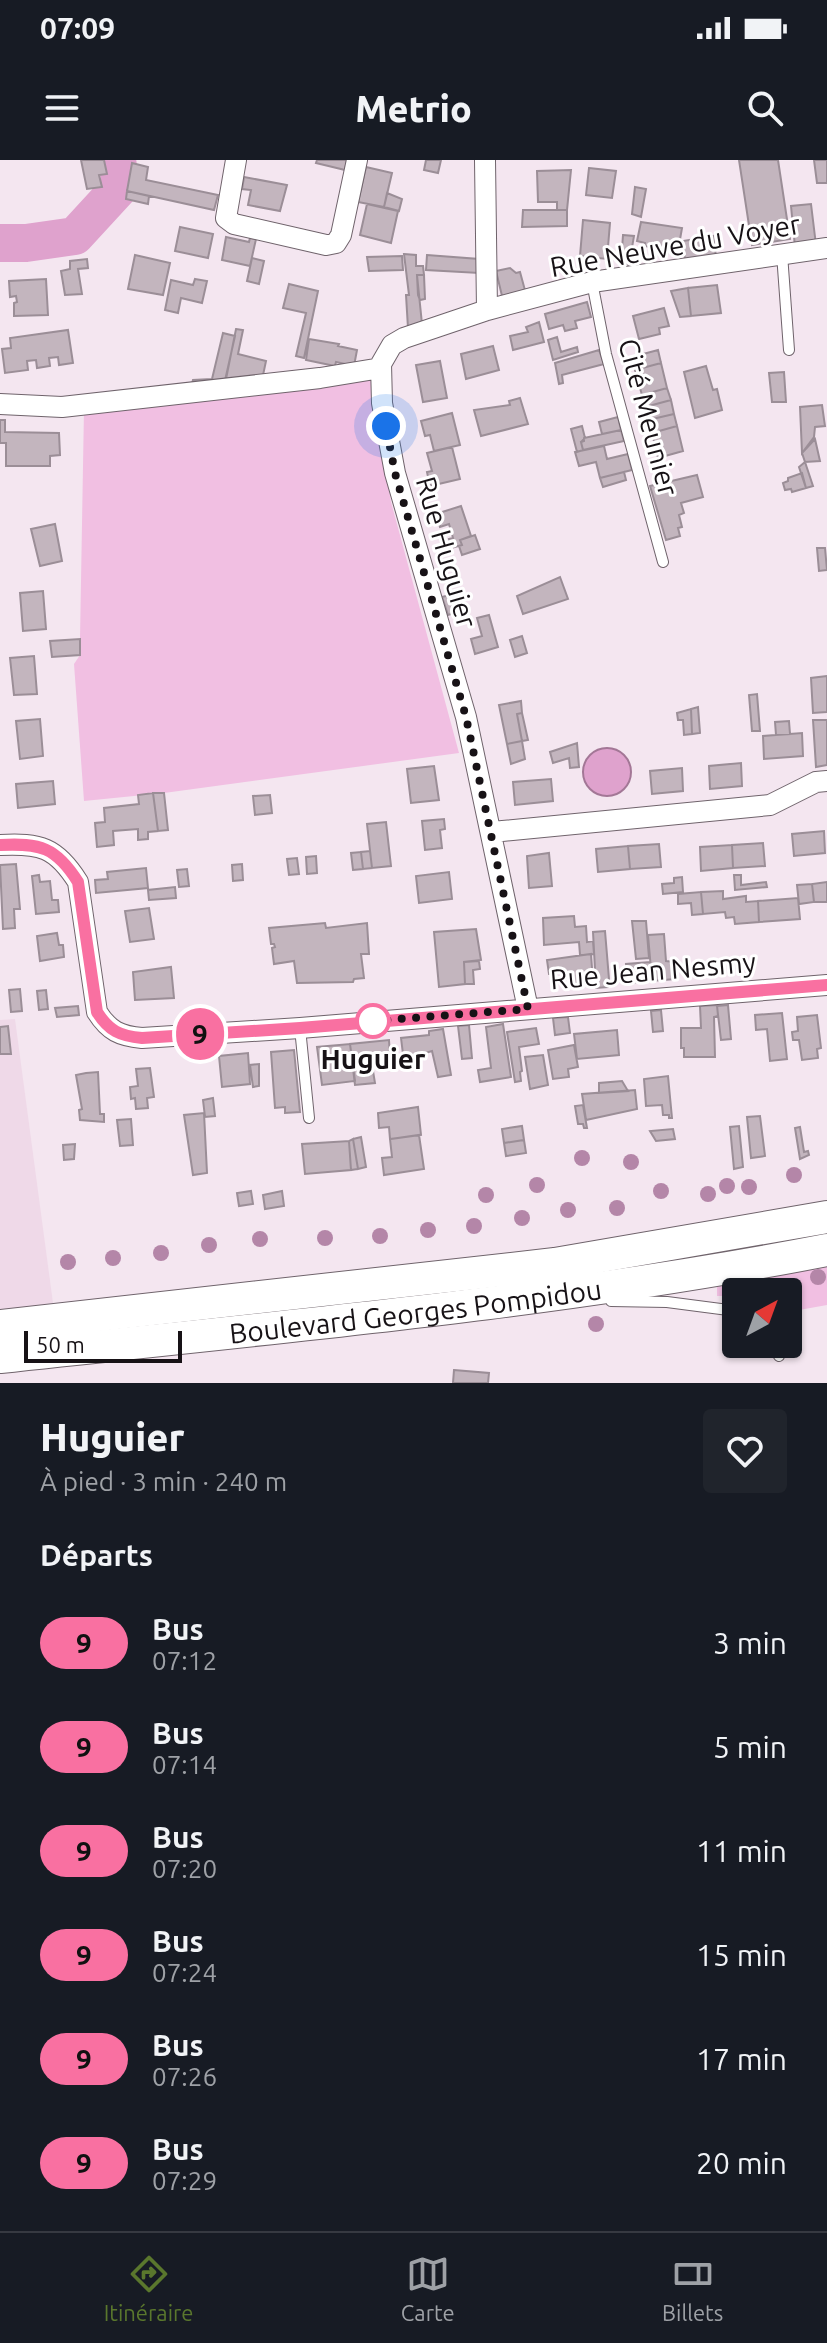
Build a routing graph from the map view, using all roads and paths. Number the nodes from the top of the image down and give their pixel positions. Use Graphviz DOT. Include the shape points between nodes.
graph roads {
  1 [pos="236,160"];
  2 [pos="357,160"];
  3 [pos="485,160"];
  4 [pos="827,248"];
  5 [pos="782,254"];
  6 [pos="592,282"];
  7 [pos="487,310"];
  8 [pos="789,350"];
  9 [pos="381,368"];
  10 [pos="0,404"];
  11 [pos="663,562"];
  12 [pos="827,781"];
  13 [pos="492,832"];
  14 [pos="0,845"];
  15 [pos="827,985"];
  16 [pos="528,1009"];
  17 [pos="300,1028"];
  18 [pos="309,1118"];
  19 [pos="827,1217"];
  20 [pos="827,1250"];
  21 [pos="529,1300"];
  22 [pos="590,1301"];
  23 [pos="606,1301"];
  24 [pos="722,1309"];
  25 [pos="0,1326"];
  26 [pos="0,1357"];
  1 -- 2 [label="street" via="226,218 326,245 341,235"];
  3 -- 7 [label="street"];
  4 -- 5 [label="street, Rue Neuve du Voyer"];
  5 -- 6 [label="street, Rue Neuve du Voyer"];
  5 -- 8 [label="lane"];
  6 -- 7 [label="street, Rue Neuve du Voyer"];
  6 -- 11 [label="lane, Cité Meunier" via="606,354"];
  7 -- 9 [label="street" via="404,338 392,345"];
  9 -- 10 [label="street" via="62,407"];
  9 -- 13 [label="street, Rue Huguier" via="395,473 466,717"];
  12 -- 13 [label="street" via="770,805"];
  13 -- 16 [label="street, Rue Huguier"];
  14 -- 17 [label="street, Rue Jean Nesmy" via="44,847 78,882 93,999 106,1026 115,1032 142,1038"];
  15 -- 16 [label="street, Rue Jean Nesmy"];
  16 -- 17 [label="street, Rue Jean Nesmy"];
  17 -- 18 [label="lane"];
  19 -- 25 [label="main road, Boulevard Georges Pompidou" via="555,1264"];
  20 -- 21 [label="main road, Boulevard Georges Pompidou"];
  21 -- 22 [label="lane"];
  21 -- 26 [label="main road, Boulevard Georges Pompidou"];
  23 -- 24 [label="lane"];
}
